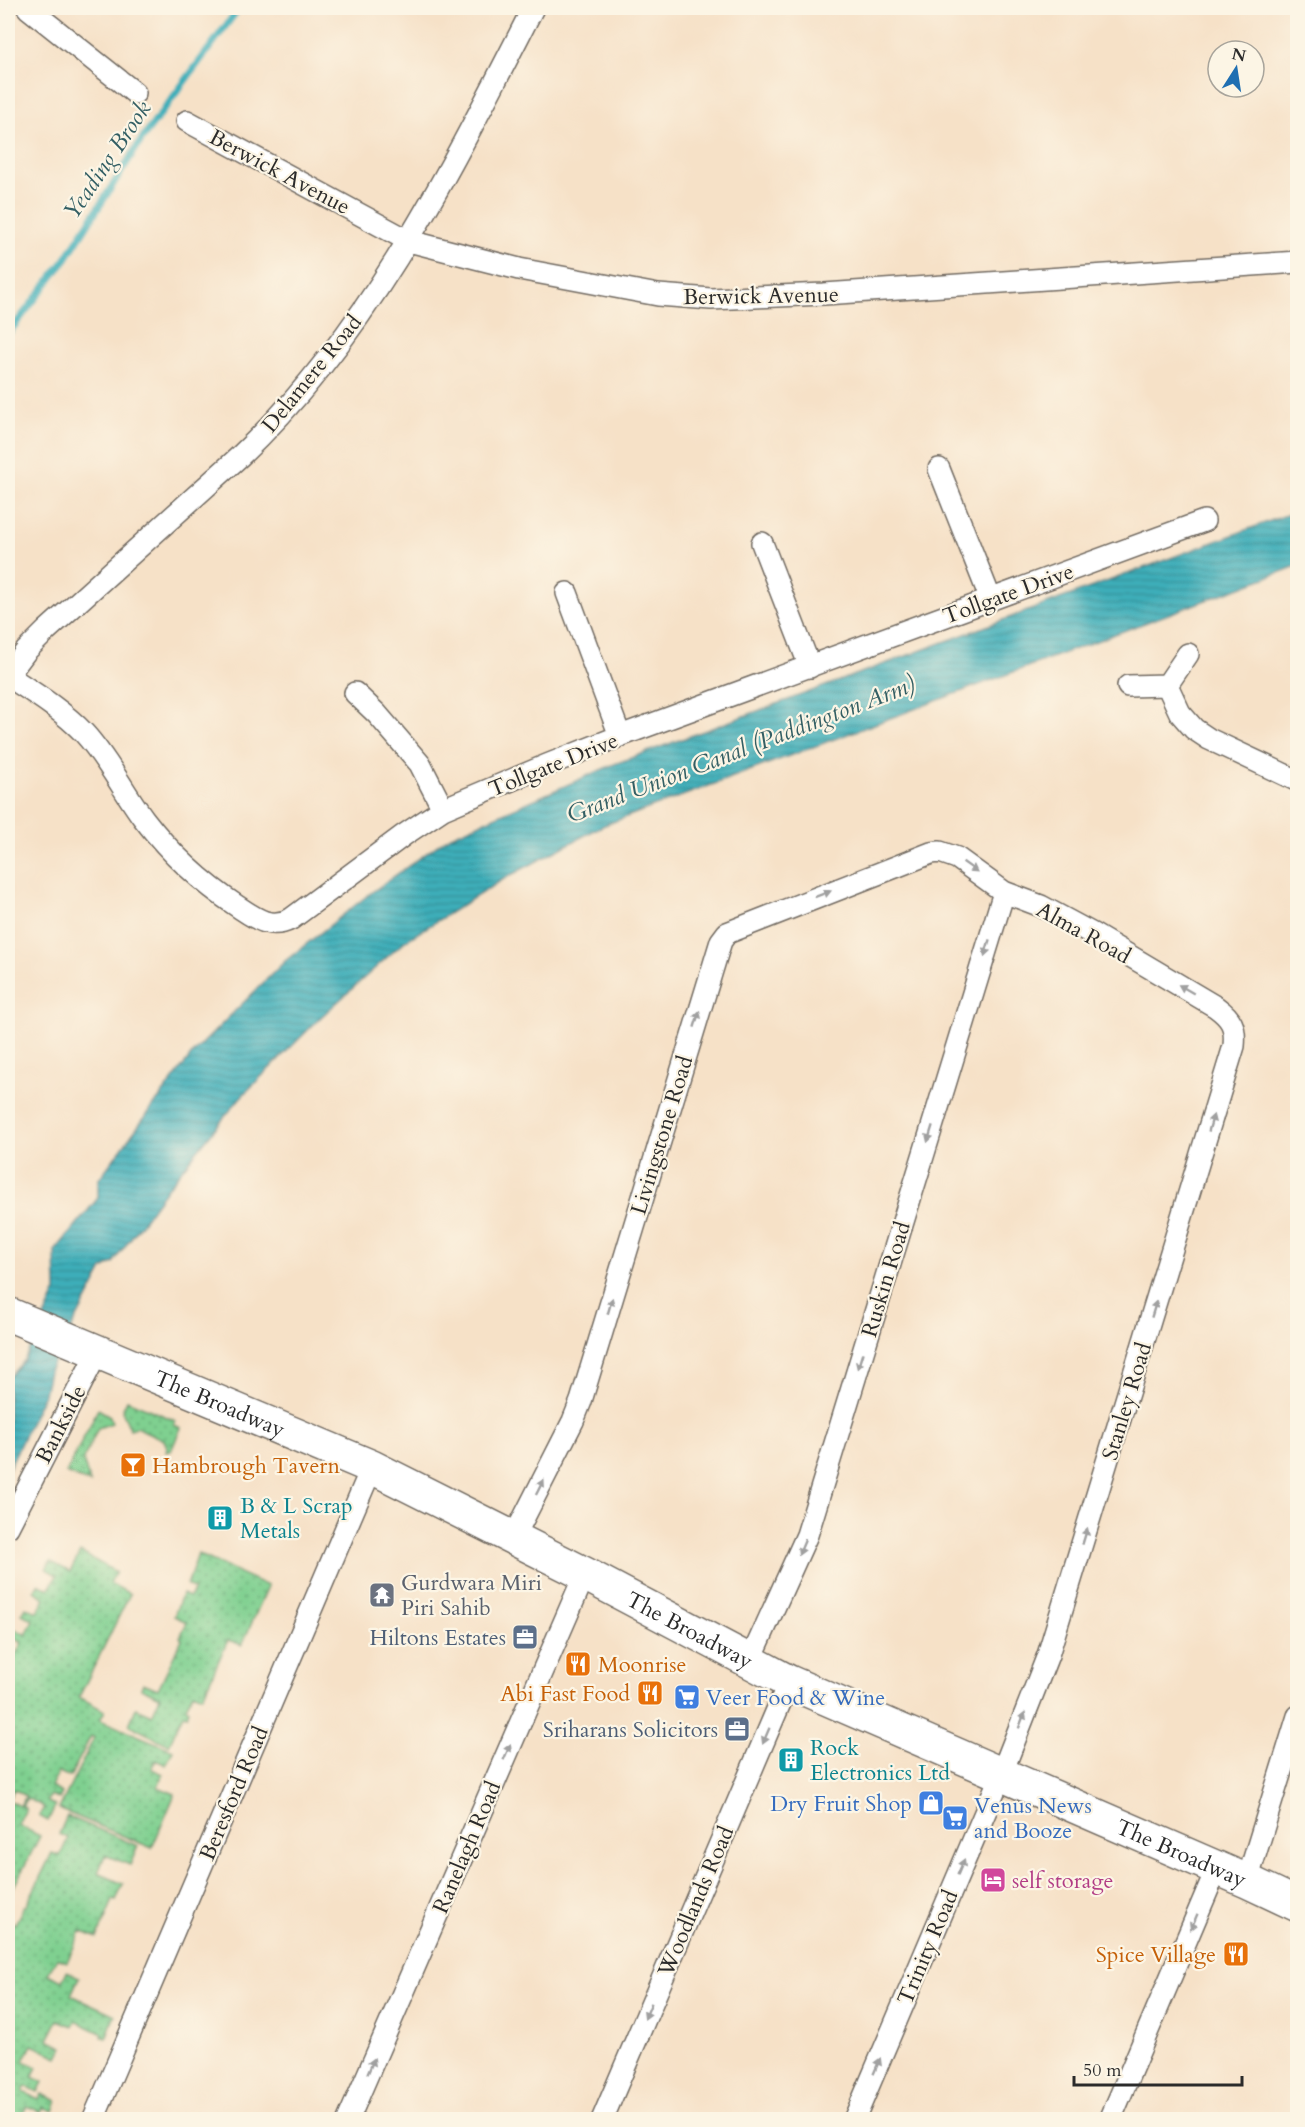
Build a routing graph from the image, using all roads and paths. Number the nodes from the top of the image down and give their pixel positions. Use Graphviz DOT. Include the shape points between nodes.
graph roads {
  1 [pos="28,8"];
  2 [pos="533,8"];
  3 [pos="135,93"];
  4 [pos="187,121"];
  5 [pos="409,241"];
  6 [pos="1298,262"];
  7 [pos="939,469"];
  8 [pos="1204,521"];
  9 [pos="762,543"];
  10 [pos="567,593"];
  11 [pos="991,600"];
  12 [pos="1188,654"];
  13 [pos="810,667"];
  14 [pos="8,675"];
  15 [pos="1167,685"];
  16 [pos="1128,686"];
  17 [pos="355,693"];
  18 [pos="620,736"];
  19 [pos="1298,781"];
  20 [pos="443,809"];
  21 [pos="931,853"];
  22 [pos="1004,892"];
  23 [pos="1233,1023"];
  24 [pos="16,1318"];
  25 [pos="91,1350"];
  26 [pos="372,1467"];
  27 [pos="8,1527"];
  28 [pos="513,1539"];
  29 [pos="585,1574"];
  30 [pos="750,1661"];
  31 [pos="789,1682"];
  32 [pos="1298,1716"];
  33 [pos="1001,1775"];
  34 [pos="1217,1868"];
  35 [pos="1247,1881"];
  36 [pos="1298,1905"];
  37 [pos="93,2120"];
  38 [pos="348,2120"];
  39 [pos="602,2120"];
  40 [pos="854,2120"];
  41 [pos="1110,2120"];
  1 -- 3 [label="street"];
  2 -- 5 [label="street, Delamere Road"];
  4 -- 5 [label="street, Berwick Avenue"];
  5 -- 6 [label="street, Berwick Avenue" via="519,269 658,295 711,299"];
  5 -- 14 [label="street, Delamere Road" via="295,400 269,429 47,630"];
  7 -- 11 [label="street"];
  8 -- 11 [label="street, Tollgate Drive"];
  9 -- 13 [label="street"];
  10 -- 18 [label="street"];
  11 -- 13 [label="street, Tollgate Drive"];
  12 -- 15 [label="street"];
  13 -- 18 [label="street, Tollgate Drive"];
  14 -- 20 [label="street, Tollgate Drive" via="84,733 144,819 197,877 269,924 291,920"];
  15 -- 16 [label="street"];
  15 -- 19 [label="street" via="1180,713 1194,729"];
  17 -- 20 [label="street" via="420,764"];
  18 -- 20 [label="street, Tollgate Drive"];
  21 -- 22 [label="street, Alma Road, one-way" via="957,858"];
  28 -- 21 [label="street, Livingstone Road, one-way" via="577,1411 721,941 732,929"];
  23 -- 22 [label="street, Alma Road, one-way" via="1216,1007 1093,934 1041,906"];
  22 -- 30 [label="street, Ruskin Road, one-way" via="807,1535"];
  33 -- 23 [label="street, Stanley Road, one-way" via="1064,1606 1234,1046"];
  24 -- 25 [label="main road, The Broadway"];
  25 -- 26 [label="main road, The Broadway"];
  25 -- 27 [label="street, Bankside"];
  26 -- 28 [label="main road, The Broadway"];
  26 -- 37 [label="street, Beresford Road"];
  28 -- 29 [label="main road, The Broadway"];
  29 -- 30 [label="main road, The Broadway"];
  38 -- 29 [label="street, Ranelagh Road, one-way"];
  30 -- 31 [label="main road, The Broadway"];
  31 -- 33 [label="main road, The Broadway"];
  31 -- 39 [label="street, Woodlands Road, one-way"];
  32 -- 35 [label="street"];
  33 -- 34 [label="main road, The Broadway"];
  40 -- 33 [label="street, Trinity Road, one-way"];
  34 -- 35 [label="main road, The Broadway"];
  34 -- 41 [label="street, one-way"];
  35 -- 36 [label="main road, The Broadway"];
}
